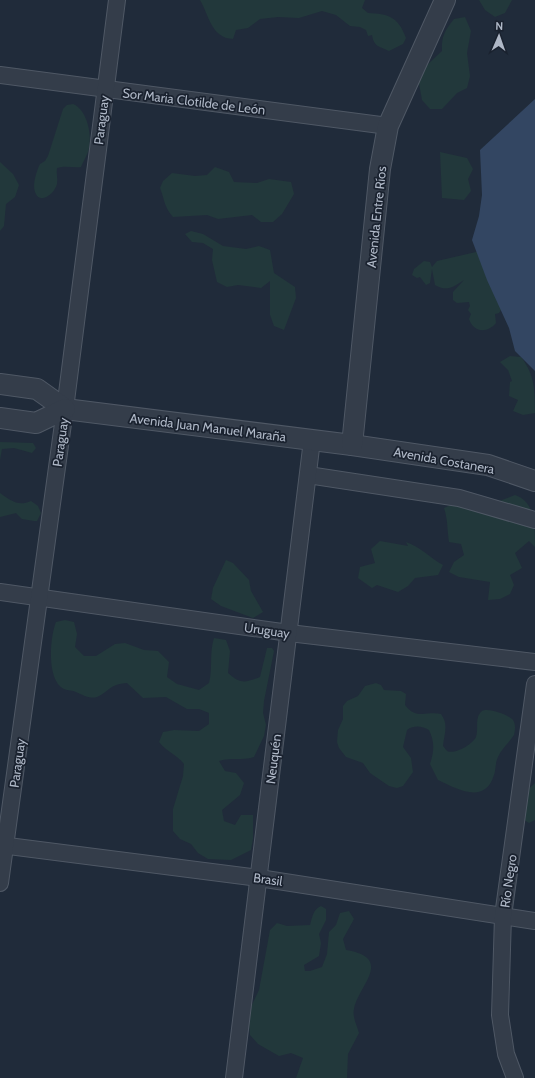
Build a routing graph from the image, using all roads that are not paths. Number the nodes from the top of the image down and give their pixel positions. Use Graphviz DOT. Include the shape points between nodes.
graph roads {
  1 [pos="117,0"];
  2 [pos="445,0"];
  3 [pos="0,74"];
  4 [pos="105,90"];
  5 [pos="388,126"];
  6 [pos="0,384"];
  7 [pos="65,409"];
  8 [pos="0,418"];
  9 [pos="312,440"];
  10 [pos="352,445"];
  11 [pos="308,475"];
  12 [pos="535,481"];
  13 [pos="535,520"];
  14 [pos="0,592"];
  15 [pos="39,597"];
  16 [pos="289,633"];
  17 [pos="535,662"];
  18 [pos="535,684"];
  19 [pos="3,846"];
  20 [pos="259,878"];
  21 [pos="0,883"];
  22 [pos="503,916"];
  23 [pos="535,921"];
  24 [pos="234,1078"];
  25 [pos="515,1078"];
  1 -- 4 [label="street, Paraguay"];
  2 -- 5 [label="street, Avenida Entre Ríos"];
  3 -- 4 [label="street, Sor Maria Clotilde de León"];
  4 -- 5 [label="street, Sor Maria Clotilde de León"];
  4 -- 7 [label="street, Paraguay"];
  5 -- 10 [label="street, Avenida Entre Ríos" via="380,169"];
  6 -- 7 [label="street, Avenida Juan Manuel Maraña" via="37,389"];
  7 -- 8 [label="street" via="36,423"];
  7 -- 9 [label="street, Avenida Juan Manuel Maraña"];
  7 -- 15 [label="street, Paraguay"];
  9 -- 10 [label="street, Avenida Juan Manuel Maraña"];
  9 -- 11 [label="street, Neuquén"];
  10 -- 12 [label="street, Avenida Costanera" via="488,465"];
  11 -- 13 [label="street" via="459,498"];
  11 -- 16 [label="street, Neuquén"];
  14 -- 15 [label="street, Uruguay"];
  15 -- 16 [label="street, Uruguay"];
  15 -- 19 [label="street, Paraguay"];
  16 -- 17 [label="street, Uruguay"];
  16 -- 20 [label="street, Neuquén"];
  18 -- 22 [label="street, Río Negro"];
  19 -- 20 [label="street, Brasil"];
  19 -- 21 [label="street, Paraguay"];
  20 -- 22 [label="street, Brasil"];
  20 -- 24 [label="street, Neuquén"];
  22 -- 23 [label="street, Brasil"];
  22 -- 25 [label="street, Río Negro" via="500,1015 506,1054"];
}
